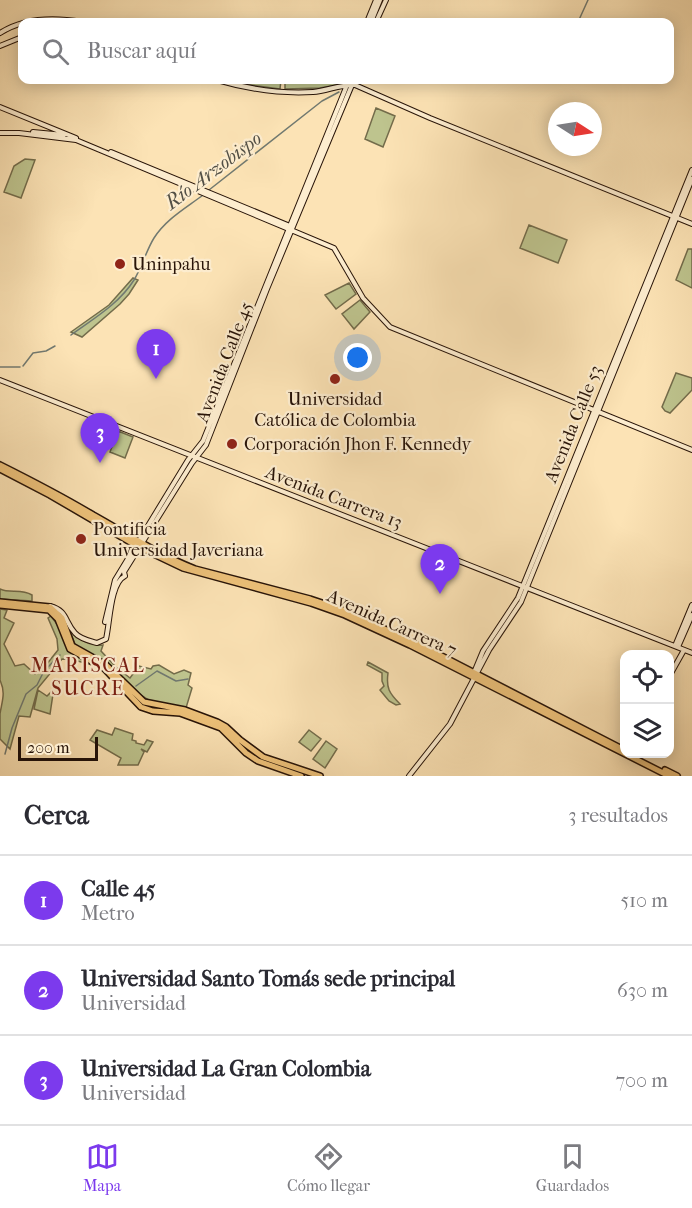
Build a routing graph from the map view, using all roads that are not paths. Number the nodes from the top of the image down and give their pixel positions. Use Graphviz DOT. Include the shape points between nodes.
graph roads {
  1 [pos="378,0"];
  2 [pos="386,0"];
  3 [pos="371,18"];
  4 [pos="378,18"];
  5 [pos="18,25"];
  6 [pos="0,33"];
  7 [pos="18,39"];
  8 [pos="0,46"];
  9 [pos="234,84"];
  10 [pos="344,84"];
  11 [pos="349,84"];
  12 [pos="354,84"];
  13 [pos="0,107"];
  14 [pos="0,133"];
  15 [pos="70,137"];
  16 [pos="692,170"];
  17 [pos="692,179"];
  18 [pos="675,217"];
  19 [pos="692,224"];
  20 [pos="291,228"];
  21 [pos="0,380"];
  22 [pos="595,410"];
  23 [pos="692,450"];
  24 [pos="195,456"];
  25 [pos="0,467"];
  26 [pos="138,544"];
  27 [pos="525,587"];
  28 [pos="0,604"];
  29 [pos="45,605"];
  30 [pos="692,605"];
  31 [pos="692,615"];
  32 [pos="107,622"];
  33 [pos="677,647"];
  34 [pos="684,650"];
  35 [pos="692,653"];
  36 [pos="674,667"];
  37 [pos="473,677"];
  38 [pos="620,748"];
  39 [pos="642,758"];
  40 [pos="284,768"];
  41 [pos="301,776"];
  42 [pos="320,776"];
  43 [pos="409,776"];
  44 [pos="669,776"];
  45 [pos="677,776"];
  1 -- 3 [label="main road"];
  2 -- 4 [label="main road"];
  5 -- 6 [label="main road"];
  7 -- 8 [label="main road"];
  9 -- 10 [label="main road" via="284,92 318,92"];
  11 -- 20 [label="main road, Avenida Calle 45"];
  12 -- 18 [label="main road"];
  13 -- 15 [label="main road"];
  14 -- 15 [label="main road"];
  15 -- 20 [label="main road"];
  16 -- 18 [label="main road, Avenida Calle 53"];
  17 -- 18 [label="main road, Avenida Calle 53"];
  18 -- 19 [label="main road"];
  18 -- 22 [label="main road, Avenida Calle 53"];
  20 -- 22 [label="main road" via="333,247 363,298 392,328"];
  20 -- 24 [label="main road, Avenida Calle 45" via="209,438"];
  21 -- 24 [label="main road, Avenida Carrera 13"];
  22 -- 23 [label="main road"];
  22 -- 27 [label="main road, Avenida Calle 53"];
  24 -- 26 [label="main road, Avenida Calle 45"];
  24 -- 27 [label="main road, Avenida Carrera 13"];
  25 -- 26 [label="main road, Avenida Carrera 7" via="48,489"];
  26 -- 32 [label="main road, Avenida Calle 45" via="113,585"];
  26 -- 32 [label="main road, Avenida Calle 45" via="121,577"];
  26 -- 37 [label="main road, Avenida Carrera 7" via="192,572 339,613"];
  27 -- 33 [label="main road, Avenida Carrera 13"];
  27 -- 37 [label="main road, Avenida Calle 53" via="519,605"];
  28 -- 29 [label="main road"];
  28 -- 40 [label="main road" via="49,610 58,619 70,649 104,668 141,707 180,713 221,728 252,757"];
  29 -- 32 [label="main road, Avenida Calle 45" via="62,612 79,637 98,643 105,641"];
  29 -- 40 [label="main road" via="60,615 72,646 106,665 141,700 217,722 259,755"];
  30 -- 33 [label="main road"];
  31 -- 33 [label="main road"];
  33 -- 34 [label="main road, Avenida Carrera 13"];
  34 -- 35 [label="main road, Avenida Carrera 13"];
  34 -- 36 [label="main road"];
  37 -- 38 [label="main road, Avenida Carrera 7"];
  37 -- 43 [label="main road, Avenida Calle 53" via="450,724"];
  37 -- 44 [label="main road, Avenida Carrera 7"];
  39 -- 45 [label="main road"];
  40 -- 41 [label="main road"];
  40 -- 42 [label="main road"];
}
